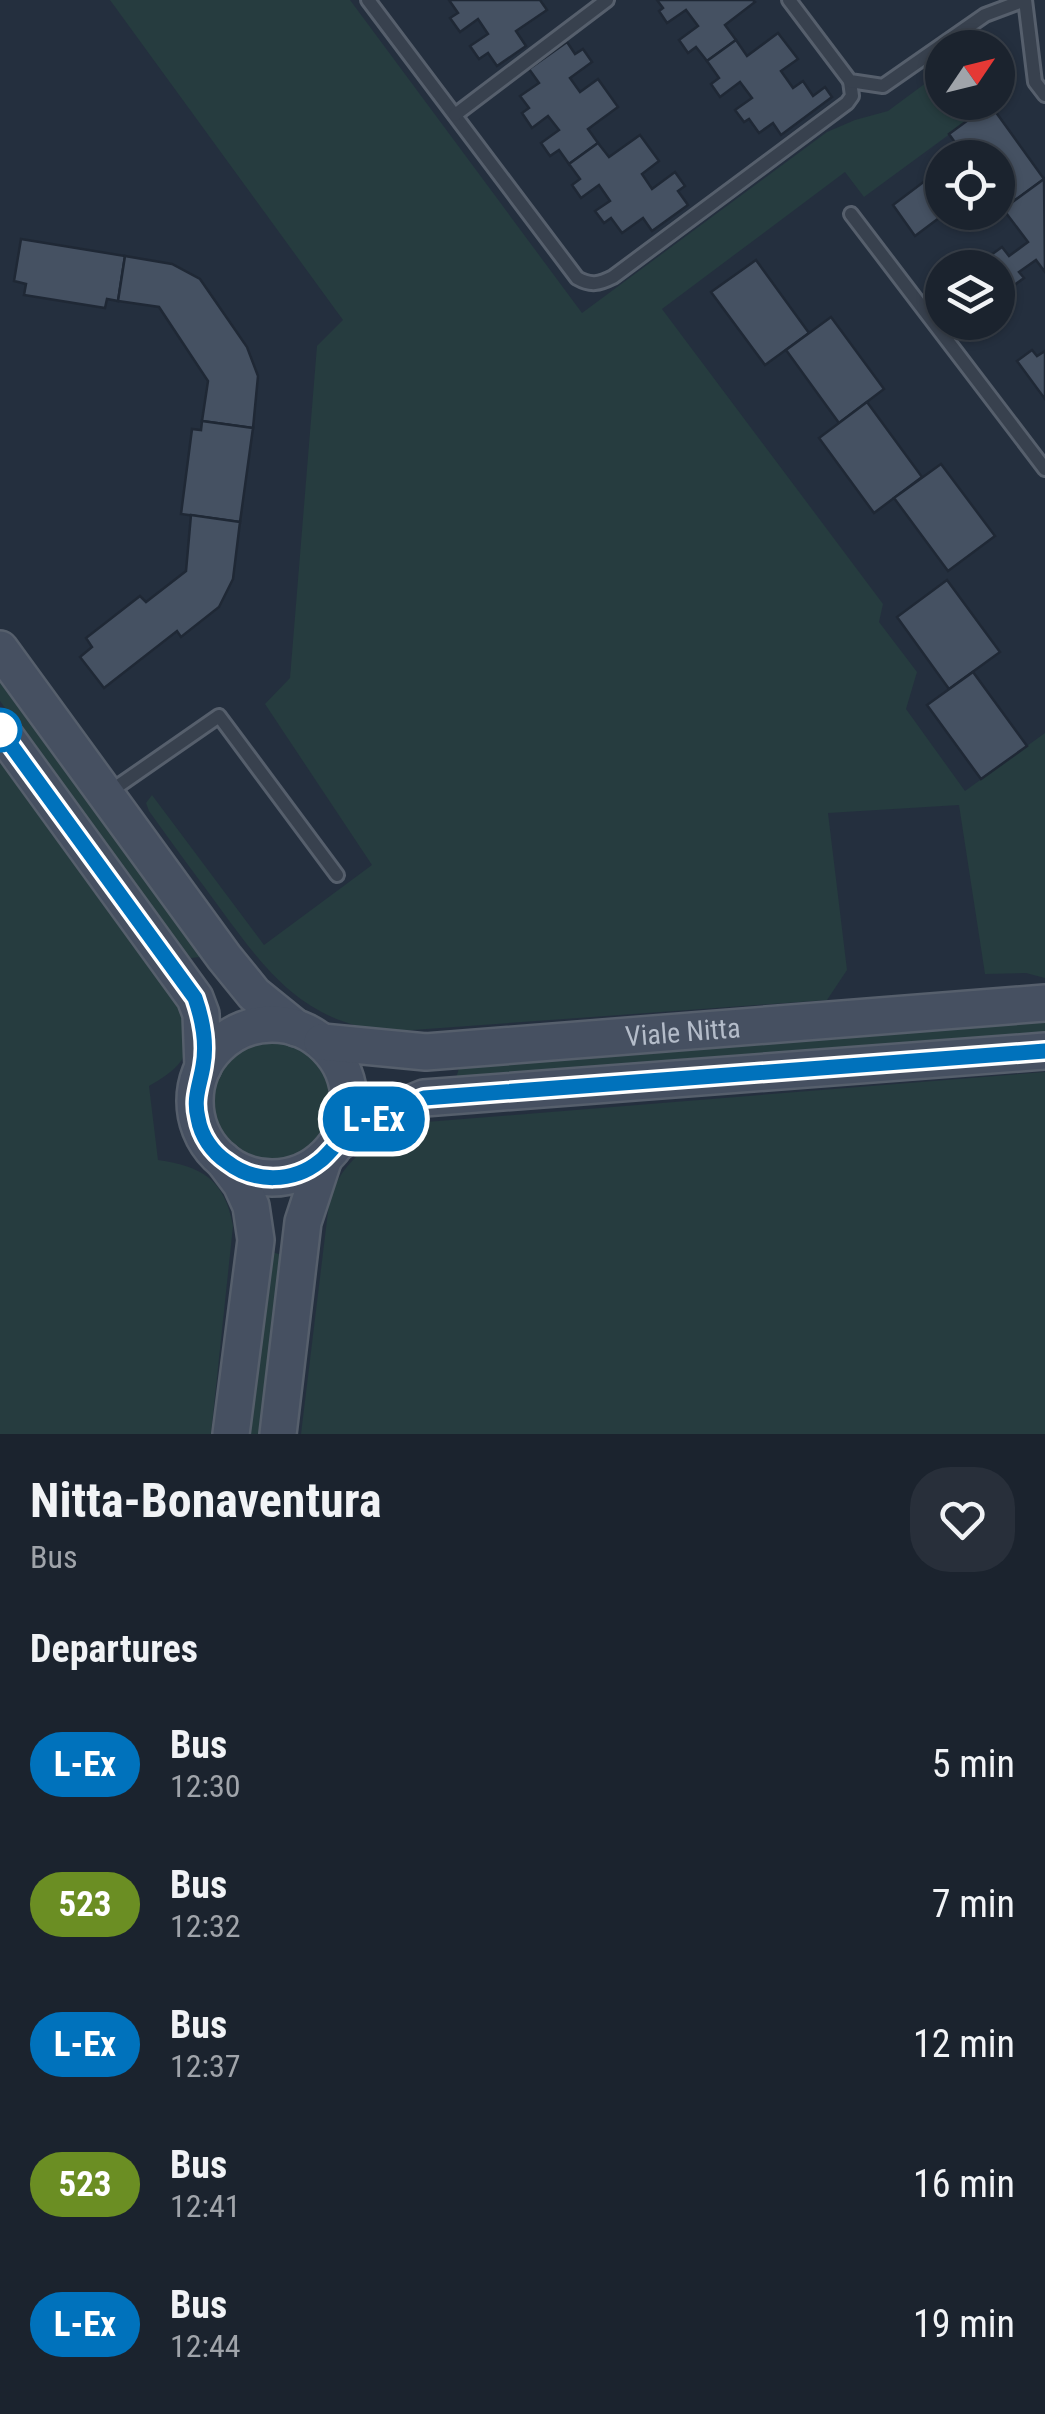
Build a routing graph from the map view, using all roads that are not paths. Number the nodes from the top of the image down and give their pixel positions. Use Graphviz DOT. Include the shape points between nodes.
graph roads {
  1 [pos="368,0"];
  2 [pos="606,0"];
  3 [pos="789,0"];
  4 [pos="850,81"];
  5 [pos="1045,95"];
  6 [pos="455,116"];
  7 [pos="851,214"];
  8 [pos="1044,466"];
  9 [pos="0,649"];
  10 [pos="0,730"];
  11 [pos="106,795"];
  12 [pos="338,875"];
  13 [pos="1045,1003"];
  14 [pos="309,1035"];
  15 [pos="1045,1051"];
  16 [pos="203,1067"];
  17 [pos="330,1150"];
  18 [pos="223,1160"];
  19 [pos="231,1434"];
  20 [pos="278,1434"];
  1 -- 6 [label="lane"];
  2 -- 6 [label="lane"];
  3 -- 4 [label="lane"];
  4 -- 5 [label="lane" via="883,86 985,16 1025,0 1036,82"];
  4 -- 6 [label="lane" via="847,103 599,284 576,278"];
  7 -- 8 [label="lane"];
  9 -- 11 [label="main road"];
  10 -- 16 [label="main road" via="195,998"];
  11 -- 12 [label="lane" via="219,716"];
  11 -- 14 [label="main road" via="254,994"];
  13 -- 14 [label="main road, Viale Nitta" via="426,1052"];
  14 -- 16 [label="main road" via="276,1024 247,1028 221,1044"];
  14 -- 17 [label="main road" via="335,1057 347,1085 348,1115"];
  15 -- 17 [label="main road" via="424,1098 375,1118"];
  16 -- 18 [label="main road" via="197,1117"];
  17 -- 18 [label="main road" via="298,1173 269,1178"];
  17 -- 20 [label="main road" via="304,1222"];
  18 -- 19 [label="main road" via="251,1206 256,1240"];
}
